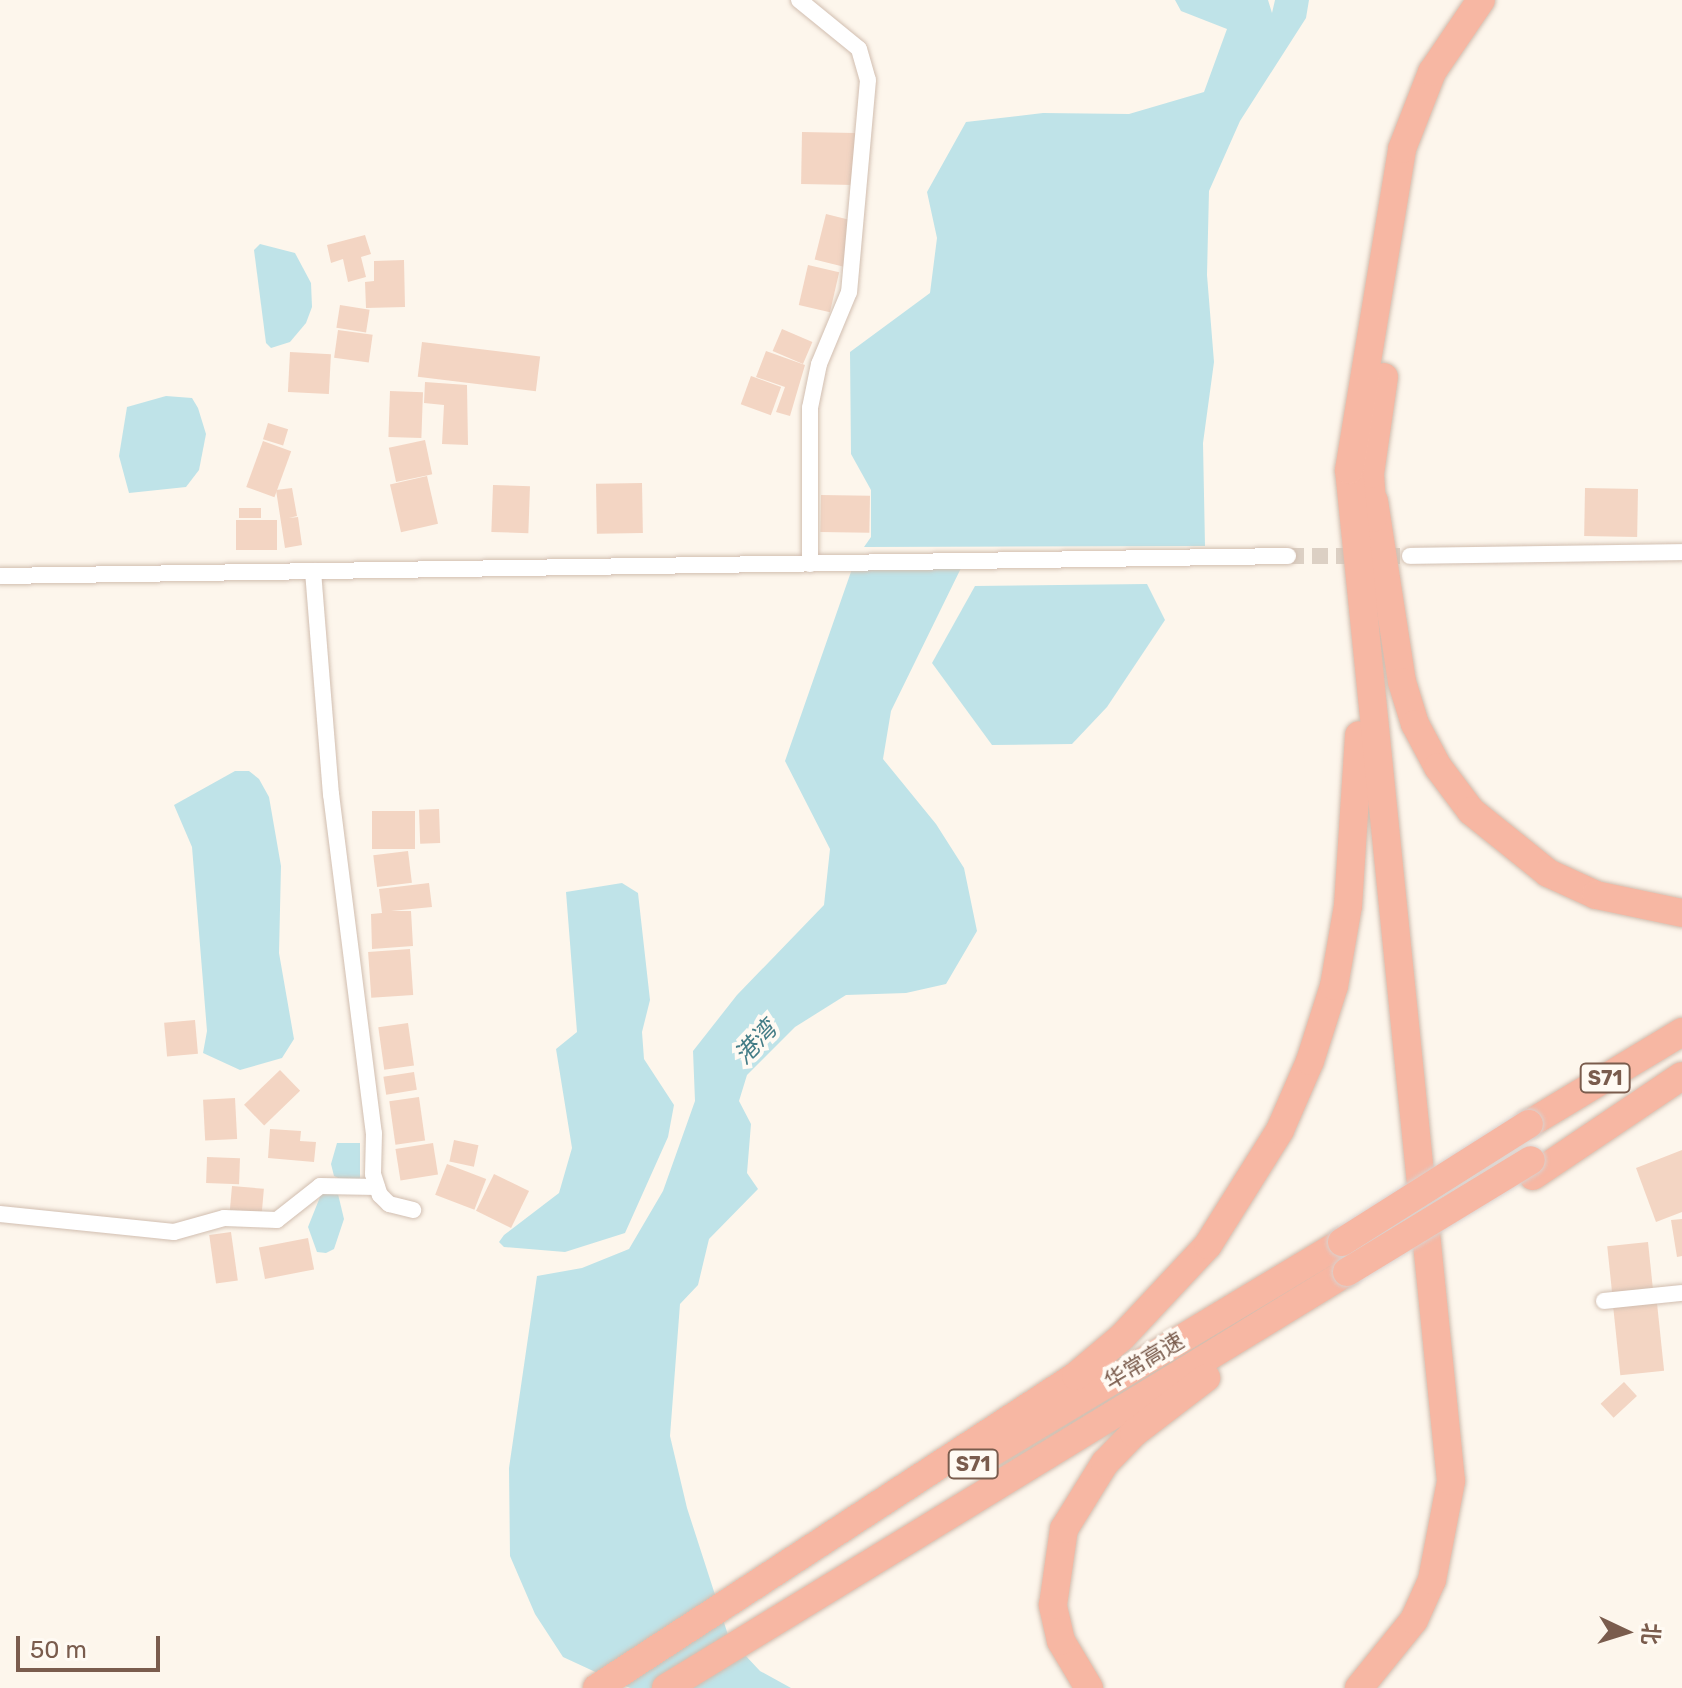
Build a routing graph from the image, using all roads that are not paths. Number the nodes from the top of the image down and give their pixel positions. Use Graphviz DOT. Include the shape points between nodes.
graph roads {
  1 [pos="799,0"];
  2 [pos="1481,0"];
  3 [pos="1501,0"];
  4 [pos="1359,472"];
  5 [pos="1682,552"];
  6 [pos="1288,556"];
  7 [pos="1410,556"];
  8 [pos="810,564"];
  9 [pos="313,571"];
  10 [pos="0,576"];
  11 [pos="1682,913"];
  12 [pos="1682,1032"];
  13 [pos="1682,1068"];
  14 [pos="1682,1076"];
  15 [pos="1532,1168"];
  16 [pos="377,1187"];
  17 [pos="413,1210"];
  18 [pos="0,1214"];
  19 [pos="1348,1281"];
  20 [pos="1682,1293"];
  21 [pos="1604,1301"];
  22 [pos="597,1688"];
  23 [pos="605,1688"];
  24 [pos="666,1688"];
  25 [pos="1089,1688"];
  26 [pos="1359,1688"];
  27 [pos="1381,1688"];
  1 -- 8 [label="street" via="859,49 868,80 849,292 819,364 810,408"];
  2 -- 4 [label="highway" via="1432,72 1402,149"];
  3 -- 4 [label="highway" via="1448,81 1417,153"];
  4 -- 11 [label="highway" via="1402,682 1415,724 1438,767 1471,811 1548,873 1596,895"];
  4 -- 22 [label="highway" via="1359,748 1348,906 1334,986 1310,1061 1247,1188 1164,1295 1076,1376"];
  4 -- 26 [label="highway" via="1451,1481 1432,1580 1414,1620"];
  4 -- 27 [label="highway" via="1458,1357 1466,1491 1459,1546 1445,1591 1424,1636"];
  5 -- 7 [label="street"];
  6 -- 8 [label="street"];
  8 -- 9 [label="street"];
  9 -- 10 [label="street"];
  9 -- 16 [label="street" via="331,794"];
  12 -- 23 [label="highway, 华常高速 / S71, bridge"];
  13 -- 15 [label="highway, S71"];
  14 -- 15 [label="highway"];
  15 -- 19 [label="highway"];
  16 -- 17 [label="street" via="389,1204"];
  16 -- 18 [label="street" via="320,1186 277,1220 224,1218 174,1232"];
  19 -- 24 [label="highway, 华常高速 / S71"];
  19 -- 25 [label="highway" via="1134,1433 1082,1493 1064,1529 1053,1605 1061,1641"];
  20 -- 21 [label="street"];
}
